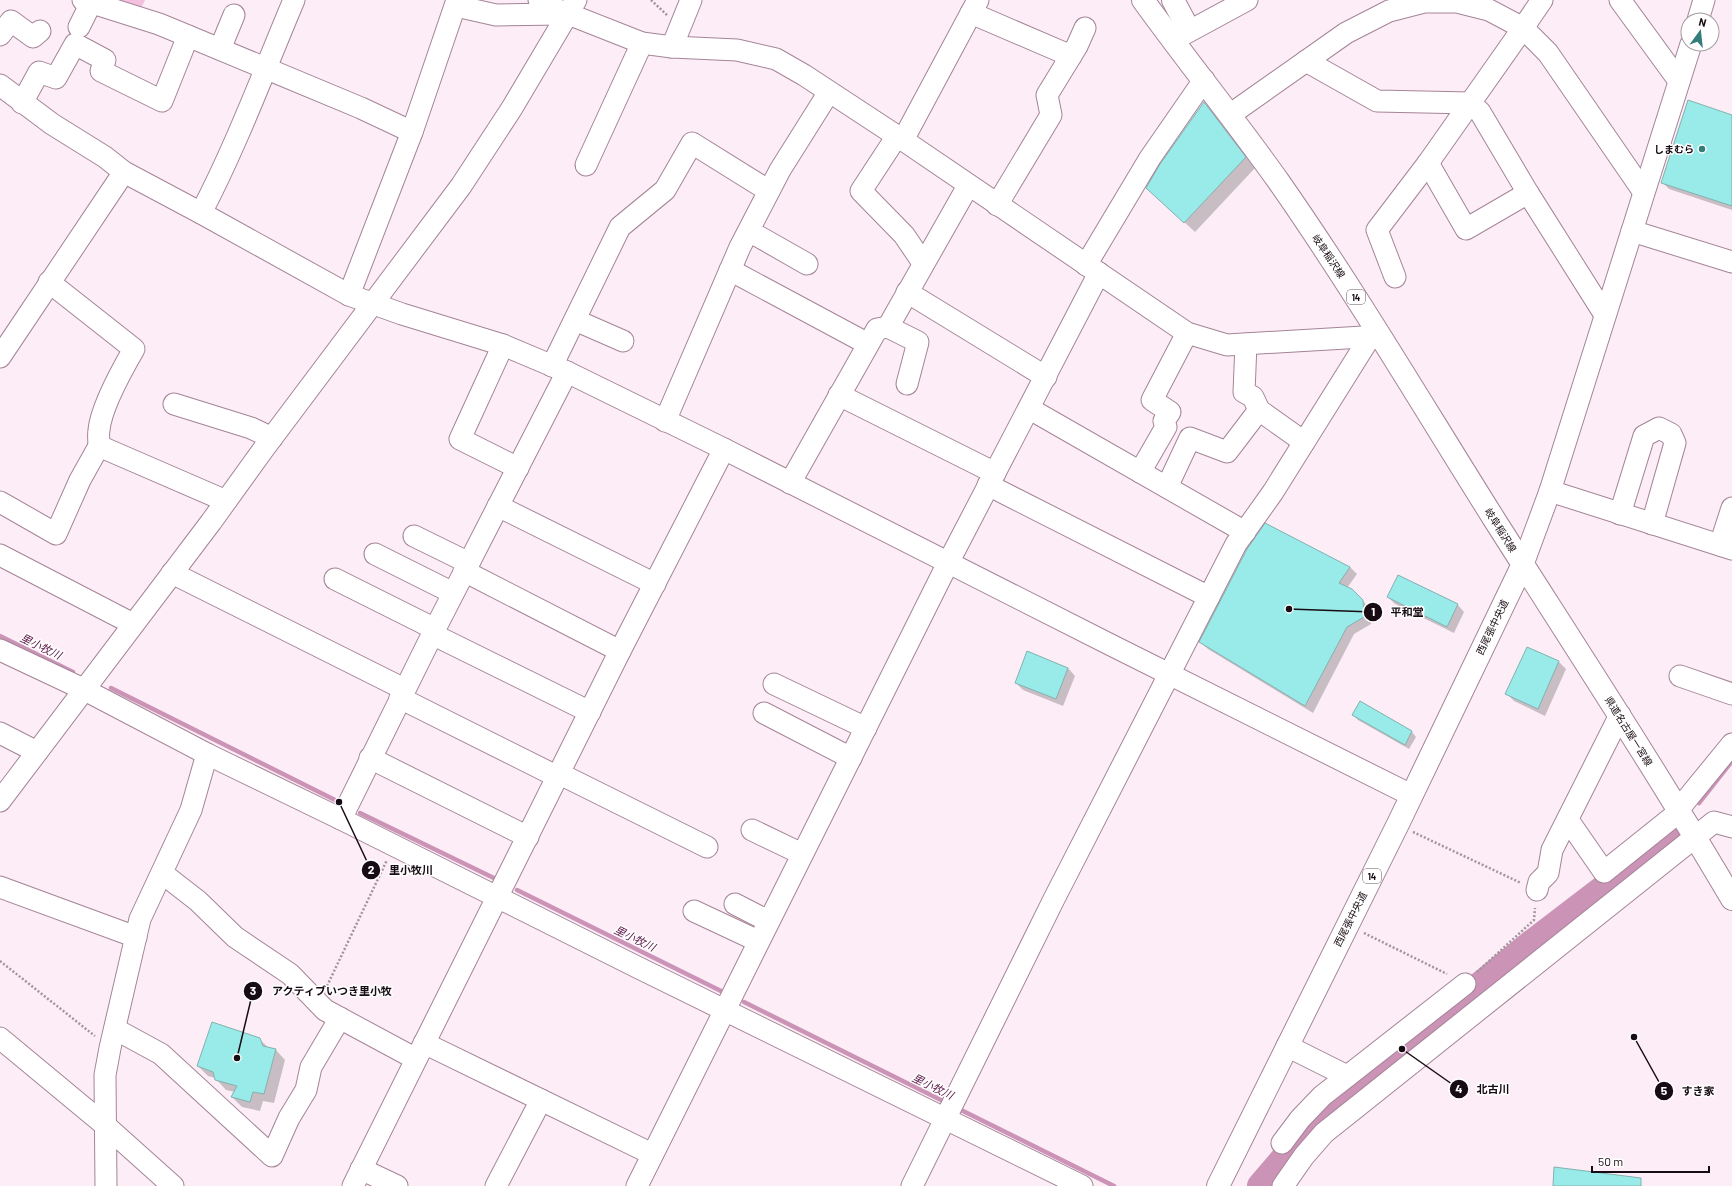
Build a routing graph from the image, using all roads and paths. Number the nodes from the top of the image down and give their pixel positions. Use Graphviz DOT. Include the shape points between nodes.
graph roads {
  1 [pos="294,0"];
  2 [pos="539,0"];
  3 [pos="691,0"];
  4 [pos="1143,0"];
  5 [pos="1173,0"];
  6 [pos="1542,0"];
  7 [pos="1620,0"];
  8 [pos="1704,0"];
  9 [pos="87,2"];
  10 [pos="1239,2"];
  11 [pos="456,3"];
  12 [pos="976,3"];
  13 [pos="572,7"];
  14 [pos="1700,12"];
  15 [pos="234,15"];
  16 [pos="78,27"];
  17 [pos="1085,28"];
  18 [pos="1524,28"];
  19 [pos="40,31"];
  20 [pos="0,35"];
  21 [pos="1181,35"];
  22 [pos="188,36"];
  23 [pos="642,43"];
  24 [pos="672,47"];
  25 [pos="220,49"];
  26 [pos="1688,52"];
  27 [pos="1071,56"];
  28 [pos="1306,61"];
  29 [pos="265,68"];
  30 [pos="1204,80"];
  31 [pos="1679,81"];
  32 [pos="0,85"];
  33 [pos="829,92"];
  34 [pos="1470,102"];
  35 [pos="22,103"];
  36 [pos="0,104"];
  37 [pos="1231,114"];
  38 [pos="412,132"];
  39 [pos="900,138"];
  40 [pos="86,146"];
  41 [pos="1428,163"];
  42 [pos="586,165"];
  43 [pos="124,172"];
  44 [pos="968,186"];
  45 [pos="769,191"];
  46 [pos="1643,191"];
  47 [pos="1528,193"];
  48 [pos="997,205"];
  49 [pos="201,213"];
  50 [pos="749,231"];
  51 [pos="1632,231"];
  52 [pos="923,262"];
  53 [pos="1732,262"];
  54 [pos="807,264"];
  55 [pos="1092,269"];
  56 [pos="730,270"];
  57 [pos="1395,277"];
  58 [pos="49,282"];
  59 [pos="907,292"];
  60 [pos="349,295"];
  61 [pos="374,304"];
  62 [pos="1605,315"];
  63 [pos="575,320"];
  64 [pos="888,327"];
  65 [pos="1187,333"];
  66 [pos="1375,336"];
  67 [pos="623,341"];
  68 [pos="868,344"];
  69 [pos="1246,344"];
  70 [pos="503,345"];
  71 [pos="0,357"];
  72 [pos="560,369"];
  73 [pos="1046,377"];
  74 [pos="907,384"];
  75 [pos="839,396"];
  76 [pos="174,404"];
  77 [pos="1030,409"];
  78 [pos="1259,410"];
  79 [pos="665,421"];
  80 [pos="272,438"];
  81 [pos="1304,442"];
  82 [pos="99,446"];
  83 [pos="724,449"];
  84 [pos="518,468"];
  85 [pos="1140,472"];
  86 [pos="991,479"];
  87 [pos="790,483"];
  88 [pos="1167,487"];
  89 [pos="1550,491"];
  90 [pos="226,501"];
  91 [pos="0,502"];
  92 [pos="498,506"];
  93 [pos="1732,508"];
  94 [pos="1620,514"];
  95 [pos="1652,524"];
  96 [pos="1245,532"];
  97 [pos="414,536"];
  98 [pos="1726,547"];
  99 [pos="375,554"];
  100 [pos="0,555"];
  101 [pos="948,563"];
  102 [pos="1523,564"];
  103 [pos="466,567"];
  104 [pos="172,573"];
  105 [pos="335,579"];
  106 [pos="655,584"];
  107 [pos="453,593"];
  108 [pos="1209,597"];
  109 [pos="133,624"];
  110 [pos="434,631"];
  111 [pos="0,650"];
  112 [pos="620,650"];
  113 [pos="1170,675"];
  114 [pos="1680,676"];
  115 [pos="774,684"];
  116 [pos="83,689"];
  117 [pos="402,694"];
  118 [pos="1732,694"];
  119 [pos="590,712"];
  120 [pos="764,713"];
  121 [pos="1620,715"];
  122 [pos="866,728"];
  123 [pos="0,733"];
  124 [pos="1732,744"];
  125 [pos="37,752"];
  126 [pos="207,754"];
  127 [pos="370,758"];
  128 [pos="851,758"];
  129 [pos="559,775"];
  130 [pos="1411,795"];
  131 [pos="0,801"];
  132 [pos="1679,811"];
  133 [pos="341,818"];
  134 [pos="1568,820"];
  135 [pos="1398,824"];
  136 [pos="1732,827"];
  137 [pos="752,830"];
  138 [pos="528,837"];
  139 [pos="1696,837"];
  140 [pos="394,845"];
  141 [pos="707,847"];
  142 [pos="802,854"];
  143 [pos="162,873"];
  144 [pos="0,887"];
  145 [pos="1536,890"];
  146 [pos="497,897"];
  147 [pos="1732,899"];
  148 [pos="735,904"];
  149 [pos="694,910"];
  150 [pos="1534,920"];
  151 [pos="768,921"];
  152 [pos="1348,924"];
  153 [pos="136,937"];
  154 [pos="758,941"];
  155 [pos="0,961"];
  156 [pos="1465,984"];
  157 [pos="319,1004"];
  158 [pos="724,1009"];
  159 [pos="340,1018"];
  160 [pos="0,1038"];
  161 [pos="113,1038"];
  162 [pos="1287,1046"];
  163 [pos="420,1051"];
  164 [pos="1347,1076"];
  165 [pos="541,1100"];
  166 [pos="950,1110"];
  167 [pos="106,1126"];
  168 [pos="1282,1143"];
  169 [pos="652,1154"];
  170 [pos="357,1178"];
  171 [pos="1223,1184"];
  172 [pos="106,1186"];
  173 [pos="173,1186"];
  174 [pos="397,1186"];
  175 [pos="496,1186"];
  176 [pos="637,1186"];
  177 [pos="912,1186"];
  178 [pos="1082,1186"];
  179 [pos="1283,1186"];
  1 -- 29 [label="street"];
  2 -- 13 [label="street" via="543,4"];
  3 -- 24 [label="street"];
  4 -- 21 [label="main road, 岐阜稲沢線 / 14"];
  5 -- 21 [label="main road"];
  6 -- 18 [label="street"];
  7 -- 31 [label="street"];
  8 -- 14 [label="street"];
  9 -- 16 [label="street"];
  9 -- 22 [label="street" via="159,24"];
  10 -- 21 [label="street"];
  11 -- 13 [label="street" via="496,16"];
  11 -- 38 [label="street"];
  12 -- 27 [label="street"];
  12 -- 39 [label="street"];
  13 -- 23 [label="street"];
  13 -- 61 [label="street" via="512,108 461,186"];
  15 -- 25 [label="street"];
  17 -- 27 [label="street"];
  18 -- 28 [label="street" via="1489,10 1457,2 1424,2 1389,11 1346,33"];
  18 -- 34 [label="street"];
  18 -- 46 [label="street" via="1548,53"];
  19 -- 20 [label="street" via="33,37 11,21"];
  21 -- 30 [label="main road, 岐阜稲沢線 / 14"];
  22 -- 25 [label="street"];
  22 -- 35 [label="street" via="162,101 101,71 105,60 75,44 56,78 38,72"];
  23 -- 24 [label="street"];
  23 -- 42 [label="street"];
  24 -- 33 [label="street" via="737,50 776,59"];
  25 -- 29 [label="street"];
  26 -- 31 [label="street, 14"];
  27 -- 48 [label="street" via="1047,95 1051,115"];
  28 -- 34 [label="street" via="1377,101"];
  28 -- 37 [label="street"];
  29 -- 38 [label="street"];
  29 -- 49 [label="street" via="229,156"];
  30 -- 37 [label="main road, 岐阜稲沢線 / 14"];
  30 -- 55 [label="street" via="1150,158"];
  31 -- 46 [label="street, 14"];
  32 -- 35 [label="street"];
  33 -- 39 [label="street"];
  33 -- 45 [label="street"];
  34 -- 41 [label="street"];
  34 -- 47 [label="street" via="1480,112"];
  35 -- 40 [label="street"];
  36 -- 40 [label="street" via="60,144"];
  37 -- 66 [label="main road, 岐阜稲沢線 / 14" via="1279,182"];
  38 -- 60 [label="street"];
  39 -- 44 [label="street"];
  39 -- 52 [label="street" via="861,191 904,235"];
  40 -- 43 [label="street"];
  41 -- 47 [label="street" via="1466,229"];
  41 -- 57 [label="street" via="1377,230"];
  43 -- 49 [label="street"];
  43 -- 58 [label="street"];
  44 -- 48 [label="street"];
  44 -- 52 [label="street"];
  45 -- 50 [label="street"];
  45 -- 63 [label="street" via="692,143 665,190 620,227"];
  46 -- 51 [label="street, 14"];
  47 -- 62 [label="street"];
  48 -- 55 [label="street"];
  49 -- 60 [label="street"];
  50 -- 54 [label="street"];
  50 -- 56 [label="street"];
  51 -- 53 [label="street"];
  51 -- 62 [label="street, 14"];
  52 -- 59 [label="street"];
  55 -- 65 [label="street"];
  55 -- 73 [label="street"];
  56 -- 68 [label="street"];
  56 -- 79 [label="street"];
  58 -- 71 [label="street"];
  58 -- 82 [label="street" via="134,349 120,373 106,407 99,429"];
  59 -- 64 [label="street"];
  59 -- 73 [label="street"];
  60 -- 61 [label="street"];
  61 -- 70 [label="street"];
  61 -- 80 [label="street"];
  62 -- 89 [label="street, 14"];
  63 -- 67 [label="street"];
  63 -- 72 [label="street"];
  64 -- 68 [label="street" via="877,329"];
  64 -- 74 [label="street" via="918,342"];
  65 -- 69 [label="street" via="1227,345"];
  65 -- 85 [label="street" via="1152,400 1170,412 1164,421 1166,428"];
  66 -- 69 [label="street"];
  66 -- 81 [label="street"];
  66 -- 102 [label="main road, 岐阜稲沢線 / 14"];
  68 -- 75 [label="street"];
  69 -- 78 [label="street" via="1244,392 1253,397"];
  70 -- 72 [label="street"];
  70 -- 84 [label="street" via="460,439"];
  72 -- 79 [label="street"];
  72 -- 84 [label="street"];
  73 -- 77 [label="street"];
  75 -- 86 [label="street"];
  75 -- 87 [label="street"];
  76 -- 80 [label="street" via="251,428"];
  77 -- 85 [label="street"];
  77 -- 86 [label="street"];
  78 -- 81 [label="street"];
  78 -- 88 [label="street" via="1227,452 1190,438"];
  79 -- 83 [label="street"];
  80 -- 90 [label="street"];
  81 -- 96 [label="street"];
  82 -- 90 [label="street"];
  82 -- 91 [label="street" via="80,480 56,534"];
  83 -- 87 [label="street"];
  83 -- 106 [label="street"];
  84 -- 92 [label="street"];
  85 -- 88 [label="street"];
  86 -- 101 [label="street"];
  86 -- 108 [label="street"];
  87 -- 101 [label="street"];
  88 -- 96 [label="street"];
  89 -- 94 [label="street"];
  89 -- 102 [label="street, 14"];
  90 -- 104 [label="street"];
  92 -- 103 [label="street"];
  92 -- 106 [label="street"];
  93 -- 98 [label="street"];
  94 -- 95 [label="street"];
  94 -- 95 [label="street" via="1644,436 1660,428 1671,434 1675,443"];
  95 -- 98 [label="street"];
  96 -- 108 [label="street" via="1236,544"];
  97 -- 103 [label="street"];
  99 -- 107 [label="street"];
  100 -- 109 [label="street"];
  101 -- 113 [label="street"];
  101 -- 122 [label="street"];
  102 -- 121 [label="main road, 県道名古屋一宮線"];
  102 -- 130 [label="main road, 西尾張中央道 / 14"];
  103 -- 107 [label="street"];
  103 -- 112 [label="street"];
  104 -- 109 [label="street"];
  104 -- 117 [label="street"];
  105 -- 110 [label="street"];
  106 -- 112 [label="street"];
  107 -- 110 [label="street"];
  108 -- 113 [label="street"];
  109 -- 116 [label="street"];
  110 -- 117 [label="street"];
  110 -- 119 [label="street"];
  111 -- 116 [label="street"];
  112 -- 119 [label="street"];
  113 -- 130 [label="street"];
  113 -- 166 [label="street" via="1054,899"];
  114 -- 118 [label="street"];
  115 -- 122 [label="street"];
  116 -- 125 [label="street"];
  116 -- 126 [label="street"];
  117 -- 127 [label="street"];
  117 -- 129 [label="street"];
  119 -- 129 [label="street"];
  120 -- 128 [label="street"];
  121 -- 132 [label="main road, 県道名古屋一宮線"];
  121 -- 134 [label="street"];
  122 -- 128 [label="street"];
  123 -- 125 [label="street"];
  124 -- 132 [label="street"];
  125 -- 131 [label="street"];
  126 -- 133 [label="street"];
  126 -- 143 [label="street" via="191,810"];
  127 -- 133 [label="street"];
  127 -- 138 [label="street"];
  128 -- 142 [label="street"];
  129 -- 138 [label="street"];
  129 -- 141 [label="street"];
  130 -- 135 [label="main road, 西尾張中央道 / 14"];
  132 -- 134 [label="street" via="1604,872"];
  132 -- 139 [label="main road, 県道名古屋一宮線"];
  133 -- 140 [label="street"];
  134 -- 145 [label="street" via="1552,850 1548,873 1539,882"];
  135 -- 145 [label="path"];
  135 -- 152 [label="main road, 西尾張中央道 / 14"];
  136 -- 139 [label="street" via="1714,822"];
  137 -- 142 [label="street"];
  138 -- 146 [label="street"];
  139 -- 147 [label="main road, 県道名古屋一宮線"];
  139 -- 179 [label="street" via="1324,1134 1304,1156"];
  140 -- 146 [label="street"];
  140 -- 157 [label="path"];
  142 -- 151 [label="street"];
  143 -- 153 [label="street" via="140,919"];
  143 -- 157 [label="street" via="198,901 235,937 290,974"];
  144 -- 153 [label="street"];
  146 -- 158 [label="street"];
  146 -- 163 [label="street"];
  148 -- 151 [label="street"];
  149 -- 154 [label="street"];
  150 -- 156 [label="path"];
  151 -- 154 [label="street"];
  152 -- 156 [label="path"];
  152 -- 162 [label="main road, 西尾張中央道 / 14"];
  153 -- 161 [label="street"];
  154 -- 158 [label="street"];
  155 -- 161 [label="path"];
  156 -- 164 [label="street"];
  157 -- 159 [label="street"];
  158 -- 166 [label="street"];
  158 -- 169 [label="street"];
  159 -- 161 [label="street" via="311,1067 306,1090 289,1118 272,1156 161,1054"];
  159 -- 163 [label="street"];
  160 -- 167 [label="street"];
  161 -- 167 [label="street" via="105,1075"];
  162 -- 164 [label="street"];
  162 -- 171 [label="main road, 西尾張中央道 / 14"];
  163 -- 165 [label="street"];
  163 -- 170 [label="street"];
  164 -- 168 [label="street" via="1322,1096"];
  165 -- 169 [label="street"];
  165 -- 175 [label="street"];
  166 -- 177 [label="street"];
  166 -- 178 [label="street"];
  167 -- 172 [label="street"];
  167 -- 173 [label="street"];
  169 -- 176 [label="street"];
  170 -- 174 [label="street"];
}
